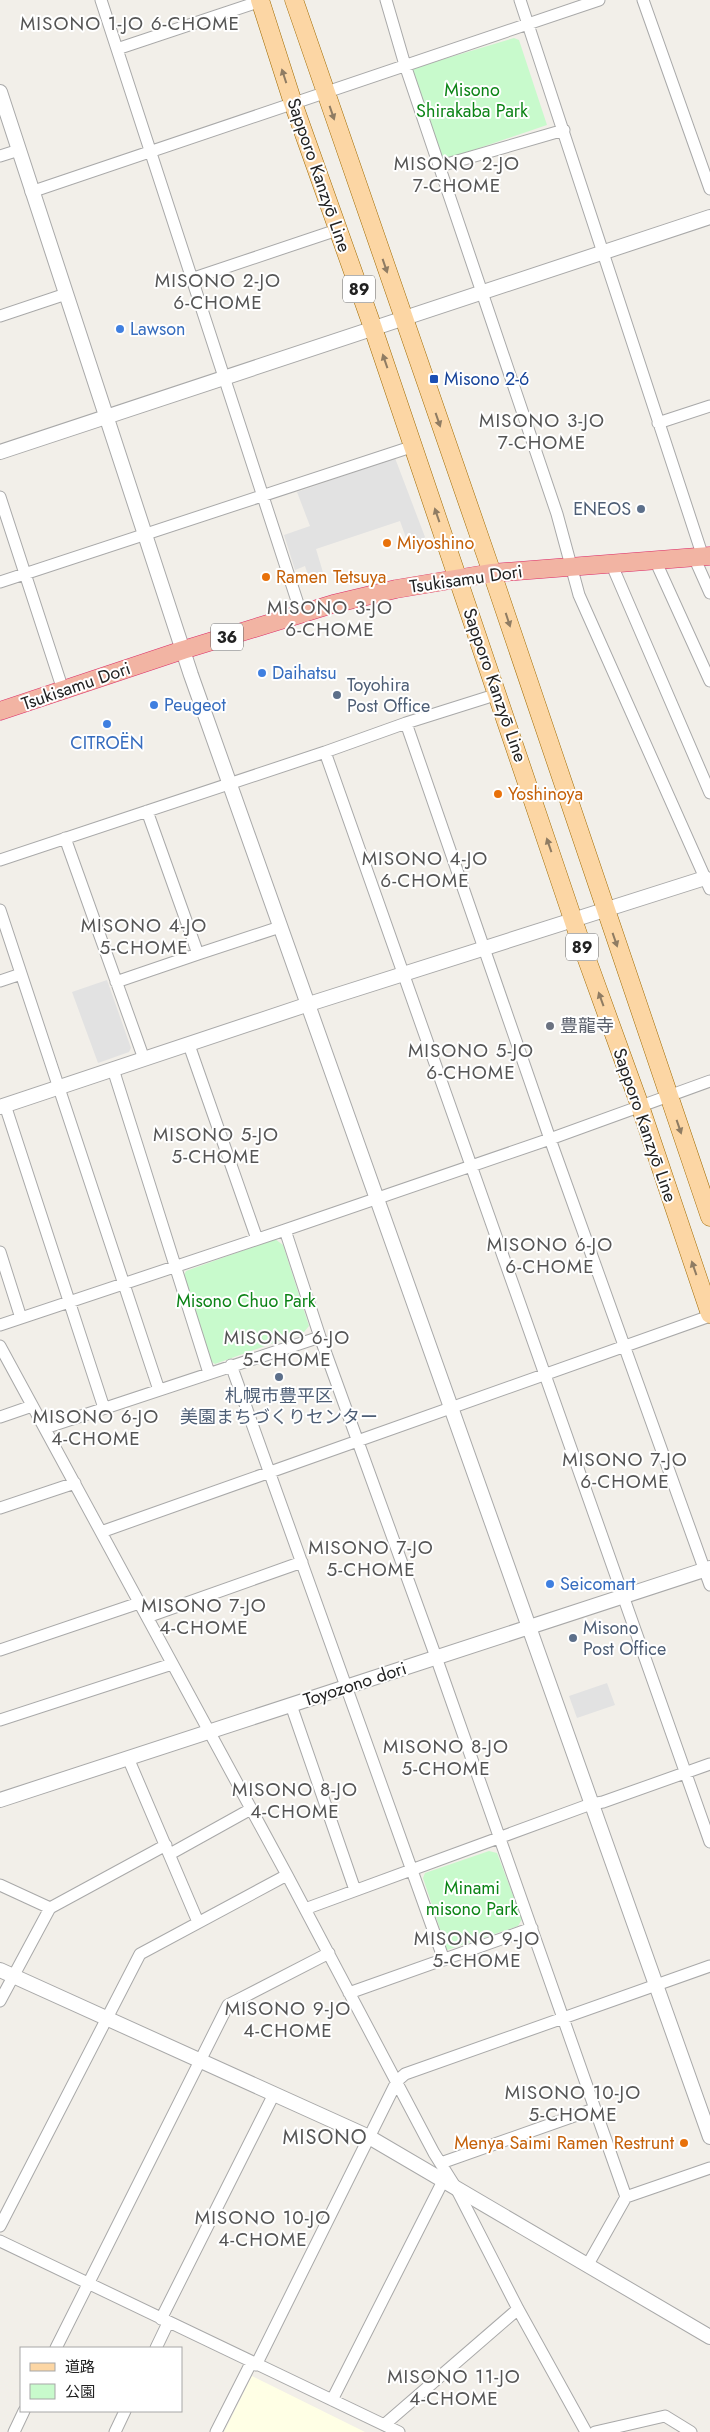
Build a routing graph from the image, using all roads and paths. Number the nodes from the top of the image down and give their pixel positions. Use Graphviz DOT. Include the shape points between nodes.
graph roads {
  1 [pos="101,0"];
  2 [pos="260,0"];
  3 [pos="294,0"];
  4 [pos="386,0"];
  5 [pos="520,0"];
  6 [pos="599,0"];
  7 [pos="644,0"];
  8 [pos="528,24"];
  9 [pos="117,49"];
  10 [pos="405,65"];
  11 [pos="324,91"];
  12 [pos="0,92"];
  13 [pos="293,103"];
  14 [pos="564,130"];
  15 [pos="19,150"];
  16 [pos="150,151"];
  17 [pos="0,156"];
  18 [pos="440,166"];
  19 [pos="710,189"];
  20 [pos="31,192"];
  21 [pos="710,217"];
  22 [pos="337,230"];
  23 [pos="602,252"];
  24 [pos="191,279"];
  25 [pos="482,292"];
  26 [pos="66,294"];
  27 [pos="0,316"];
  28 [pos="403,319"];
  29 [pos="373,328"];
  30 [pos="224,376"];
  31 [pos="710,406"];
  32 [pos="106,417"];
  33 [pos="658,422"];
  34 [pos="414,446"];
  35 [pos="0,452"];
  36 [pos="262,496"];
  37 [pos="0,497"];
  38 [pos="144,535"];
  39 [pos="702,557"];
  40 [pos="655,560"];
  41 [pos="611,563"];
  42 [pos="571,566"];
  43 [pos="25,574"];
  44 [pos="492,574"];
  45 [pos="459,578"];
  46 [pos="0,582"];
  47 [pos="710,593"];
  48 [pos="301,613"];
  49 [pos="183,650"];
  50 [pos="710,681"];
  51 [pos="63,690"];
  52 [pos="498,694"];
  53 [pos="0,711"];
  54 [pos="406,723"];
  55 [pos="324,752"];
  56 [pos="230,784"];
  57 [pos="710,793"];
  58 [pos="147,811"];
  59 [pos="65,838"];
  60 [pos="0,860"];
  61 [pos="708,881"];
  62 [pos="605,909"];
  63 [pos="0,910"];
  64 [pos="574,920"];
  65 [pos="280,927"];
  66 [pos="485,949"];
  67 [pos="198,954"];
  68 [pos="21,974"];
  69 [pos="403,975"];
  70 [pos="0,981"];
  71 [pos="116,982"];
  72 [pos="309,1004"];
  73 [pos="189,1045"];
  74 [pos="144,1059"];
  75 [pos="112,1069"];
  76 [pos="710,1081"];
  77 [pos="58,1088"];
  78 [pos="668,1095"];
  79 [pos="2,1106"];
  80 [pos="640,1106"];
  81 [pos="550,1139"];
  82 [pos="471,1166"];
  83 [pos="377,1199"];
  84 [pos="710,1217"];
  85 [pos="285,1230"];
  86 [pos="257,1239"];
  87 [pos="0,1252"];
  88 [pos="175,1267"];
  89 [pos="123,1283"];
  90 [pos="68,1302"];
  91 [pos="710,1315"];
  92 [pos="21,1318"];
  93 [pos="0,1325"];
  94 [pos="320,1337"];
  95 [pos="0,1346"];
  96 [pos="624,1346"];
  97 [pos="231,1365"];
  98 [pos="209,1373"];
  99 [pos="544,1373"];
  100 [pos="158,1390"];
  101 [pos="32,1406"];
  102 [pos="451,1407"];
  103 [pos="104,1408"];
  104 [pos="0,1417"];
  105 [pos="45,1428"];
  106 [pos="358,1441"];
  107 [pos="269,1471"];
  108 [pos="74,1483"];
  109 [pos="0,1508"];
  110 [pos="101,1532"];
  111 [pos="302,1562"];
  112 [pos="707,1569"];
  113 [pos="710,1585"];
  114 [pos="624,1597"];
  115 [pos="139,1603"];
  116 [pos="147,1617"];
  117 [pos="529,1627"];
  118 [pos="0,1650"];
  119 [pos="436,1657"];
  120 [pos="172,1664"];
  121 [pos="347,1687"];
  122 [pos="291,1705"];
  123 [pos="0,1720"];
  124 [pos="210,1732"];
  125 [pos="128,1758"];
  126 [pos="710,1764"];
  127 [pos="685,1772"];
  128 [pos="0,1800"];
  129 [pos="591,1804"];
  130 [pos="251,1809"];
  131 [pos="499,1839"];
  132 [pos="710,1842"];
  133 [pos="168,1849"];
  134 [pos="412,1869"];
  135 [pos="288,1875"];
  136 [pos="0,1885"];
  137 [pos="356,1890"];
  138 [pos="50,1908"];
  139 [pos="305,1909"];
  140 [pos="198,1922"];
  141 [pos="532,1928"];
  142 [pos="329,1953"];
  143 [pos="444,1960"];
  144 [pos="710,1966"];
  145 [pos="0,1970"];
  146 [pos="13,1976"];
  147 [pos="656,1985"];
  148 [pos="349,1993"];
  149 [pos="0,2001"];
  150 [pos="562,2017"];
  151 [pos="106,2018"];
  152 [pos="200,2060"];
  153 [pos="397,2081"];
  154 [pos="274,2094"];
  155 [pos="594,2109"];
  156 [pos="370,2137"];
  157 [pos="710,2137"];
  158 [pos="441,2163"];
  159 [pos="710,2168"];
  160 [pos="444,2181"];
  161 [pos="456,2188"];
  162 [pos="626,2197"];
  163 [pos="0,2226"];
  164 [pos="0,2241"];
  165 [pos="587,2266"];
  166 [pos="88,2284"];
  167 [pos="518,2309"];
  168 [pos="165,2321"];
  169 [pos="710,2337"];
  170 [pos="56,2347"];
  171 [pos="156,2347"];
  172 [pos="254,2364"];
  173 [pos="332,2400"];
  174 [pos="24,2412"];
  175 [pos="124,2412"];
  176 [pos="384,2425"];
  177 [pos="14,2432"];
  178 [pos="114,2432"];
  179 [pos="216,2432"];
  180 [pos="399,2432"];
  181 [pos="586,2432"];
  182 [pos="595,2432"];
  183 [pos="691,2432"];
  1 -- 9 [label="street"];
  2 -- 9 [label="street"];
  13 -- 2 [label="main road, Sapporo Kanzyō Line / 89, one-way"];
  3 -- 11 [label="main road, Sapporo Kanzyō Line / 89"];
  4 -- 10 [label="street"];
  5 -- 8 [label="street"];
  6 -- 8 [label="street"];
  7 -- 19 [label="street"];
  8 -- 10 [label="street"];
  8 -- 14 [label="street"];
  9 -- 16 [label="street"];
  10 -- 11 [label="street"];
  10 -- 18 [label="street"];
  11 -- 13 [label="street"];
  11 -- 28 [label="main road, Sapporo Kanzyō Line / 89, one-way"];
  12 -- 15 [label="street"];
  13 -- 16 [label="street"];
  13 -- 22 [label="main road, Sapporo Kanzyō Line / 89"];
  14 -- 18 [label="street"];
  14 -- 23 [label="street"];
  15 -- 17 [label="street"];
  15 -- 20 [label="street"];
  16 -- 20 [label="street"];
  16 -- 24 [label="street"];
  18 -- 25 [label="street"];
  20 -- 26 [label="street"];
  21 -- 23 [label="street"];
  22 -- 24 [label="street"];
  22 -- 29 [label="main road, Sapporo Kanzyō Line / 89"];
  23 -- 25 [label="street"];
  23 -- 33 [label="street"];
  24 -- 30 [label="street"];
  25 -- 28 [label="street"];
  25 -- 42 [label="street" via="557,514"];
  26 -- 27 [label="street"];
  26 -- 32 [label="street"];
  28 -- 29 [label="street"];
  28 -- 44 [label="main road, Sapporo Kanzyō Line / 89, one-way"];
  29 -- 30 [label="street"];
  34 -- 29 [label="main road, Sapporo Kanzyō Line / 89, one-way"];
  30 -- 32 [label="street"];
  30 -- 36 [label="street"];
  31 -- 33 [label="street"];
  32 -- 35 [label="street"];
  32 -- 38 [label="street"];
  33 -- 39 [label="street"];
  34 -- 36 [label="street"];
  45 -- 34 [label="main road, Sapporo Kanzyō Line / 89, one-way"];
  36 -- 38 [label="street"];
  36 -- 48 [label="street"];
  37 -- 43 [label="street"];
  38 -- 43 [label="street"];
  38 -- 49 [label="street"];
  39 -- 40 [label="highway, Tsukisamu Dori / 36"];
  39 -- 47 [label="street"];
  40 -- 41 [label="highway, Tsukisamu Dori / 36"];
  40 -- 50 [label="street"];
  41 -- 42 [label="highway, Tsukisamu Dori / 36"];
  41 -- 57 [label="street"];
  42 -- 44 [label="highway, Tsukisamu Dori / 36"];
  42 -- 61 [label="street" via="579,595"];
  43 -- 46 [label="street"];
  43 -- 51 [label="street"];
  44 -- 45 [label="highway, Tsukisamu Dori / 36"];
  44 -- 62 [label="main road, Sapporo Kanzyō Line / 89, one-way"];
  45 -- 48 [label="highway, Tsukisamu Dori / 36" via="370,594"];
  45 -- 52 [label="main road, Sapporo Kanzyō Line / 89"];
  48 -- 49 [label="highway, Tsukisamu Dori / 36"];
  49 -- 51 [label="highway, Tsukisamu Dori / 36"];
  49 -- 56 [label="street"];
  51 -- 53 [label="highway, Tsukisamu Dori / 36"];
  52 -- 54 [label="street"];
  64 -- 52 [label="main road, Sapporo Kanzyō Line / 89, one-way"];
  54 -- 55 [label="street"];
  54 -- 66 [label="street"];
  55 -- 56 [label="street"];
  55 -- 69 [label="street"];
  56 -- 58 [label="street"];
  56 -- 65 [label="street"];
  58 -- 59 [label="street"];
  58 -- 67 [label="street"];
  59 -- 60 [label="street"];
  59 -- 71 [label="street"];
  61 -- 62 [label="street"];
  62 -- 64 [label="street"];
  62 -- 78 [label="main road, Sapporo Kanzyō Line / 89, one-way"];
  63 -- 68 [label="street"];
  64 -- 66 [label="street"];
  80 -- 64 [label="main road, Sapporo Kanzyō Line / 89, one-way"];
  65 -- 67 [label="street"];
  65 -- 72 [label="street"];
  66 -- 69 [label="street"];
  66 -- 81 [label="street"];
  67 -- 71 [label="street"];
  68 -- 70 [label="street"];
  68 -- 77 [label="street"];
  69 -- 72 [label="street"];
  69 -- 82 [label="street"];
  71 -- 74 [label="street"];
  72 -- 73 [label="street"];
  72 -- 83 [label="street"];
  73 -- 74 [label="street"];
  73 -- 86 [label="street"];
  74 -- 75 [label="street"];
  75 -- 77 [label="street"];
  75 -- 88 [label="street"];
  76 -- 78 [label="street"];
  77 -- 79 [label="street"];
  77 -- 89 [label="street"];
  78 -- 80 [label="street"];
  78 -- 84 [label="main road, Sapporo Kanzyō Line / 89, one-way"];
  79 -- 90 [label="street"];
  80 -- 81 [label="street"];
  91 -- 80 [label="main road, Sapporo Kanzyō Line / 89, one-way"];
  81 -- 82 [label="street"];
  81 -- 96 [label="street"];
  82 -- 83 [label="street"];
  82 -- 99 [label="street"];
  83 -- 85 [label="street"];
  83 -- 102 [label="street"];
  85 -- 86 [label="street"];
  85 -- 94 [label="street"];
  86 -- 88 [label="street"];
  87 -- 92 [label="street"];
  88 -- 89 [label="street"];
  88 -- 98 [label="street"];
  89 -- 90 [label="street"];
  89 -- 100 [label="street"];
  90 -- 92 [label="street"];
  90 -- 103 [label="street"];
  91 -- 96 [label="street"];
  92 -- 93 [label="street"];
  94 -- 97 [label="street"];
  94 -- 106 [label="street"];
  95 -- 101 [label="street"];
  96 -- 99 [label="street"];
  96 -- 112 [label="street"];
  97 -- 98 [label="street"];
  97 -- 107 [label="street"];
  98 -- 100 [label="street"];
  99 -- 102 [label="street"];
  99 -- 114 [label="street"];
  100 -- 103 [label="street"];
  101 -- 104 [label="street"];
  101 -- 105 [label="street"];
  102 -- 106 [label="street"];
  102 -- 117 [label="street"];
  103 -- 105 [label="street"];
  105 -- 108 [label="street"];
  106 -- 107 [label="street"];
  106 -- 119 [label="street"];
  107 -- 110 [label="street"];
  107 -- 111 [label="street"];
  108 -- 109 [label="street"];
  108 -- 110 [label="street"];
  110 -- 115 [label="street"];
  111 -- 116 [label="street"];
  111 -- 121 [label="street"];
  112 -- 113 [label="street"];
  112 -- 114 [label="street, Toyozono dori"];
  114 -- 117 [label="street, Toyozono dori"];
  114 -- 127 [label="street"];
  115 -- 116 [label="street"];
  115 -- 118 [label="street"];
  116 -- 120 [label="street"];
  117 -- 119 [label="street, Toyozono dori"];
  117 -- 129 [label="street"];
  119 -- 121 [label="street, Toyozono dori"];
  119 -- 131 [label="street"];
  120 -- 123 [label="street"];
  120 -- 124 [label="street"];
  121 -- 122 [label="street, Toyozono dori"];
  121 -- 134 [label="street"];
  122 -- 124 [label="street, Toyozono dori"];
  122 -- 137 [label="street"];
  124 -- 125 [label="street, Toyozono dori"];
  124 -- 130 [label="street"];
  125 -- 128 [label="street, Toyozono dori"];
  125 -- 133 [label="street"];
  126 -- 127 [label="street"];
  127 -- 129 [label="street"];
  127 -- 132 [label="street"];
  129 -- 131 [label="street"];
  129 -- 147 [label="street"];
  130 -- 133 [label="street"];
  130 -- 135 [label="street"];
  131 -- 134 [label="street"];
  131 -- 141 [label="street"];
  133 -- 138 [label="street"];
  133 -- 140 [label="street"];
  134 -- 137 [label="street"];
  134 -- 143 [label="street"];
  135 -- 139 [label="street"];
  135 -- 140 [label="street"];
  136 -- 138 [label="street"];
  137 -- 139 [label="street"];
  138 -- 146 [label="street"];
  139 -- 142 [label="street"];
  140 -- 151 [label="street" via="140,1954"];
  141 -- 143 [label="street"];
  141 -- 150 [label="street"];
  142 -- 148 [label="street"];
  142 -- 152 [label="street" via="228,2006"];
  143 -- 148 [label="street"];
  144 -- 147 [label="street"];
  145 -- 146 [label="street"];
  146 -- 149 [label="street"];
  146 -- 151 [label="street"];
  147 -- 150 [label="street"];
  147 -- 157 [label="street"];
  148 -- 153 [label="street"];
  150 -- 153 [label="street" via="405,2074"];
  150 -- 155 [label="street"];
  151 -- 152 [label="street"];
  151 -- 163 [label="street"];
  152 -- 154 [label="street"];
  152 -- 166 [label="street"];
  153 -- 156 [label="street"];
  153 -- 158 [label="street"];
  154 -- 156 [label="street"];
  154 -- 168 [label="street"];
  155 -- 158 [label="street"];
  155 -- 162 [label="street"];
  156 -- 160 [label="street"];
  156 -- 172 [label="street"];
  158 -- 161 [label="street"];
  159 -- 162 [label="street"];
  160 -- 161 [label="street"];
  160 -- 173 [label="street"];
  161 -- 165 [label="street"];
  161 -- 167 [label="street"];
  162 -- 165 [label="street"];
  164 -- 166 [label="street"];
  165 -- 169 [label="street"];
  166 -- 168 [label="street"];
  166 -- 170 [label="street"];
  167 -- 176 [label="street"];
  167 -- 181 [label="street"];
  168 -- 171 [label="street"];
  168 -- 172 [label="street"];
  172 -- 173 [label="street"];
  172 -- 179 [label="street"];
  173 -- 176 [label="street"];
  174 -- 177 [label="street"];
  175 -- 178 [label="street"];
  176 -- 180 [label="street"];
  182 -- 183 [label="street" via="665,2416"];
}
